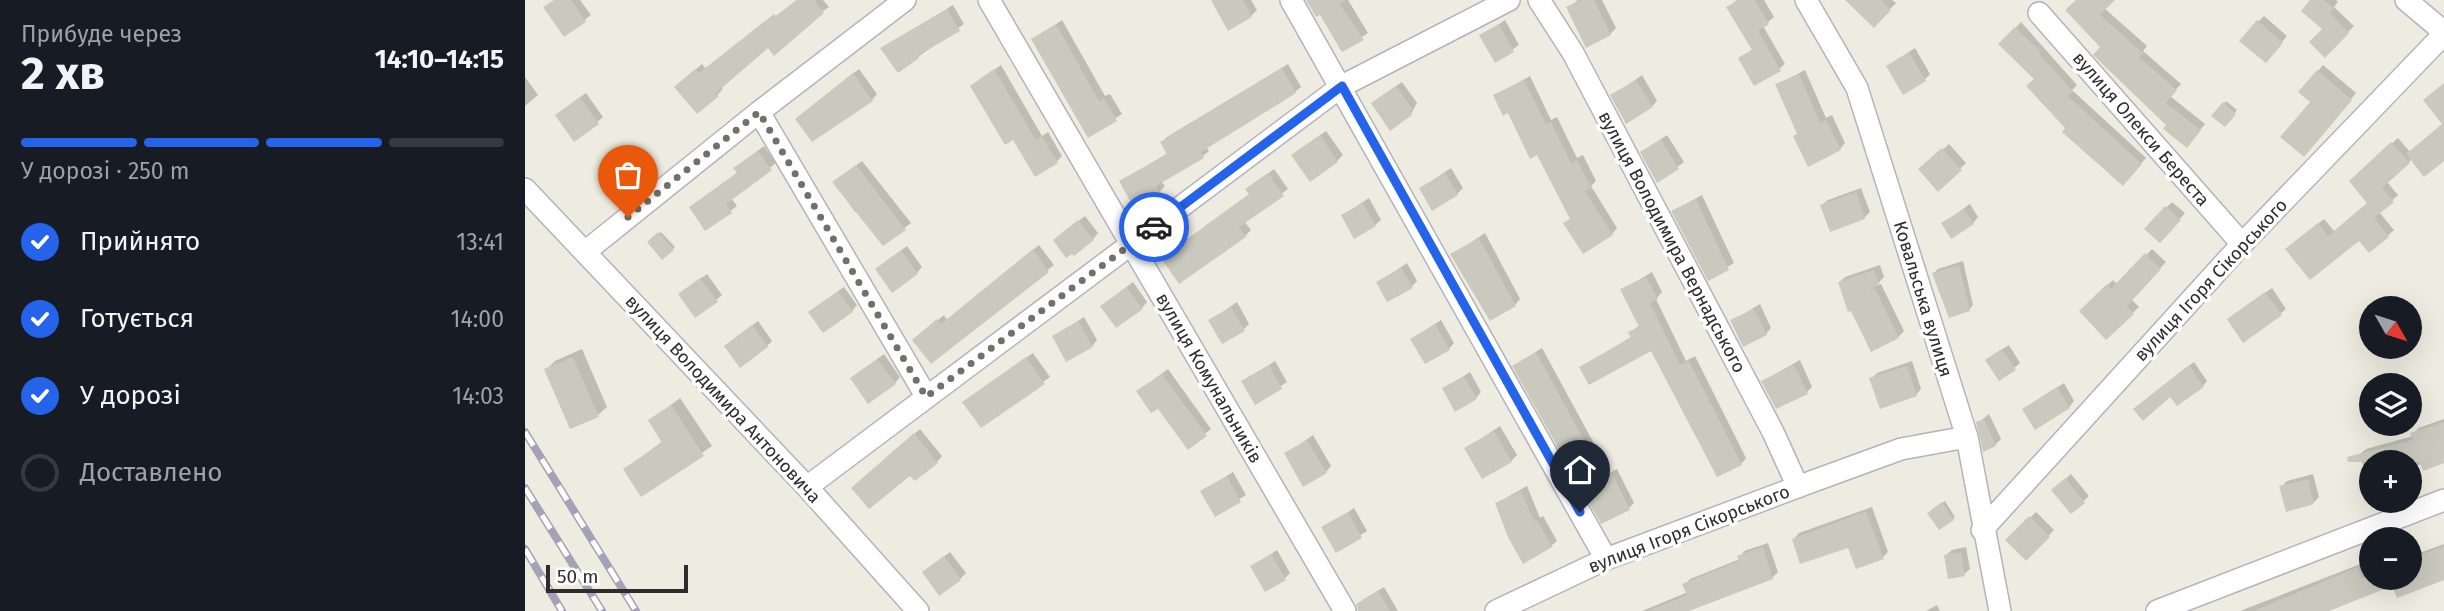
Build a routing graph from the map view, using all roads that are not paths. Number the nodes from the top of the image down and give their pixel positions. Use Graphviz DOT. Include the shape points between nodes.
graph roads {
  1 [pos="905,0"];
  2 [pos="989,0"];
  3 [pos="1291,0"];
  4 [pos="1509,0"];
  5 [pos="1539,0"];
  6 [pos="1806,0"];
  7 [pos="2406,0"];
  8 [pos="2039,13"];
  9 [pos="2444,33"];
  10 [pos="1342,86"];
  11 [pos="759,112"];
  12 [pos="525,189"];
  13 [pos="1132,243"];
  14 [pos="2242,244"];
  15 [pos="585,252"];
  16 [pos="926,397"];
  17 [pos="1967,438"];
  18 [pos="807,487"];
  19 [pos="1798,487"];
  20 [pos="2444,500"];
  21 [pos="1982,530"];
  22 [pos="1606,559"];
  23 [pos="918,611"];
  24 [pos="1345,611"];
  25 [pos="1496,611"];
  26 [pos="2000,611"];
  27 [pos="2157,611"];
  1 -- 11 [label="street"];
  2 -- 13 [label="street, вулиця Комунальників"];
  3 -- 10 [label="street"];
  4 -- 10 [label="street"];
  5 -- 19 [label="street, вулиця Володимира Вернадського" via="1573,52"];
  6 -- 17 [label="street, Ковальська вулиця" via="1857,88"];
  7 -- 9 [label="street"];
  8 -- 14 [label="street, вулиця Олекси Береста"];
  9 -- 14 [label="street, вулиця Ігоря Сікорського"];
  10 -- 13 [label="street"];
  10 -- 22 [label="street"];
  11 -- 15 [label="street"];
  11 -- 16 [label="street"];
  12 -- 15 [label="street, вулиця Володимира Антоновича"];
  13 -- 16 [label="street"];
  13 -- 24 [label="street, вулиця Комунальників"];
  14 -- 21 [label="street, вулиця Ігоря Сікорського"];
  15 -- 18 [label="street, вулиця Володимира Антоновича"];
  16 -- 18 [label="street"];
  17 -- 19 [label="street, вулиця Ігоря Сікорського" via="1901,449"];
  17 -- 21 [label="street, Ковальська вулиця"];
  18 -- 23 [label="street, вулиця Володимира Антоновича"];
  19 -- 22 [label="street, вулиця Ігоря Сікорського"];
  20 -- 27 [label="street"];
  21 -- 26 [label="street, Ковальська вулиця"];
  22 -- 25 [label="street, вулиця Ігоря Сікорського"];
}
